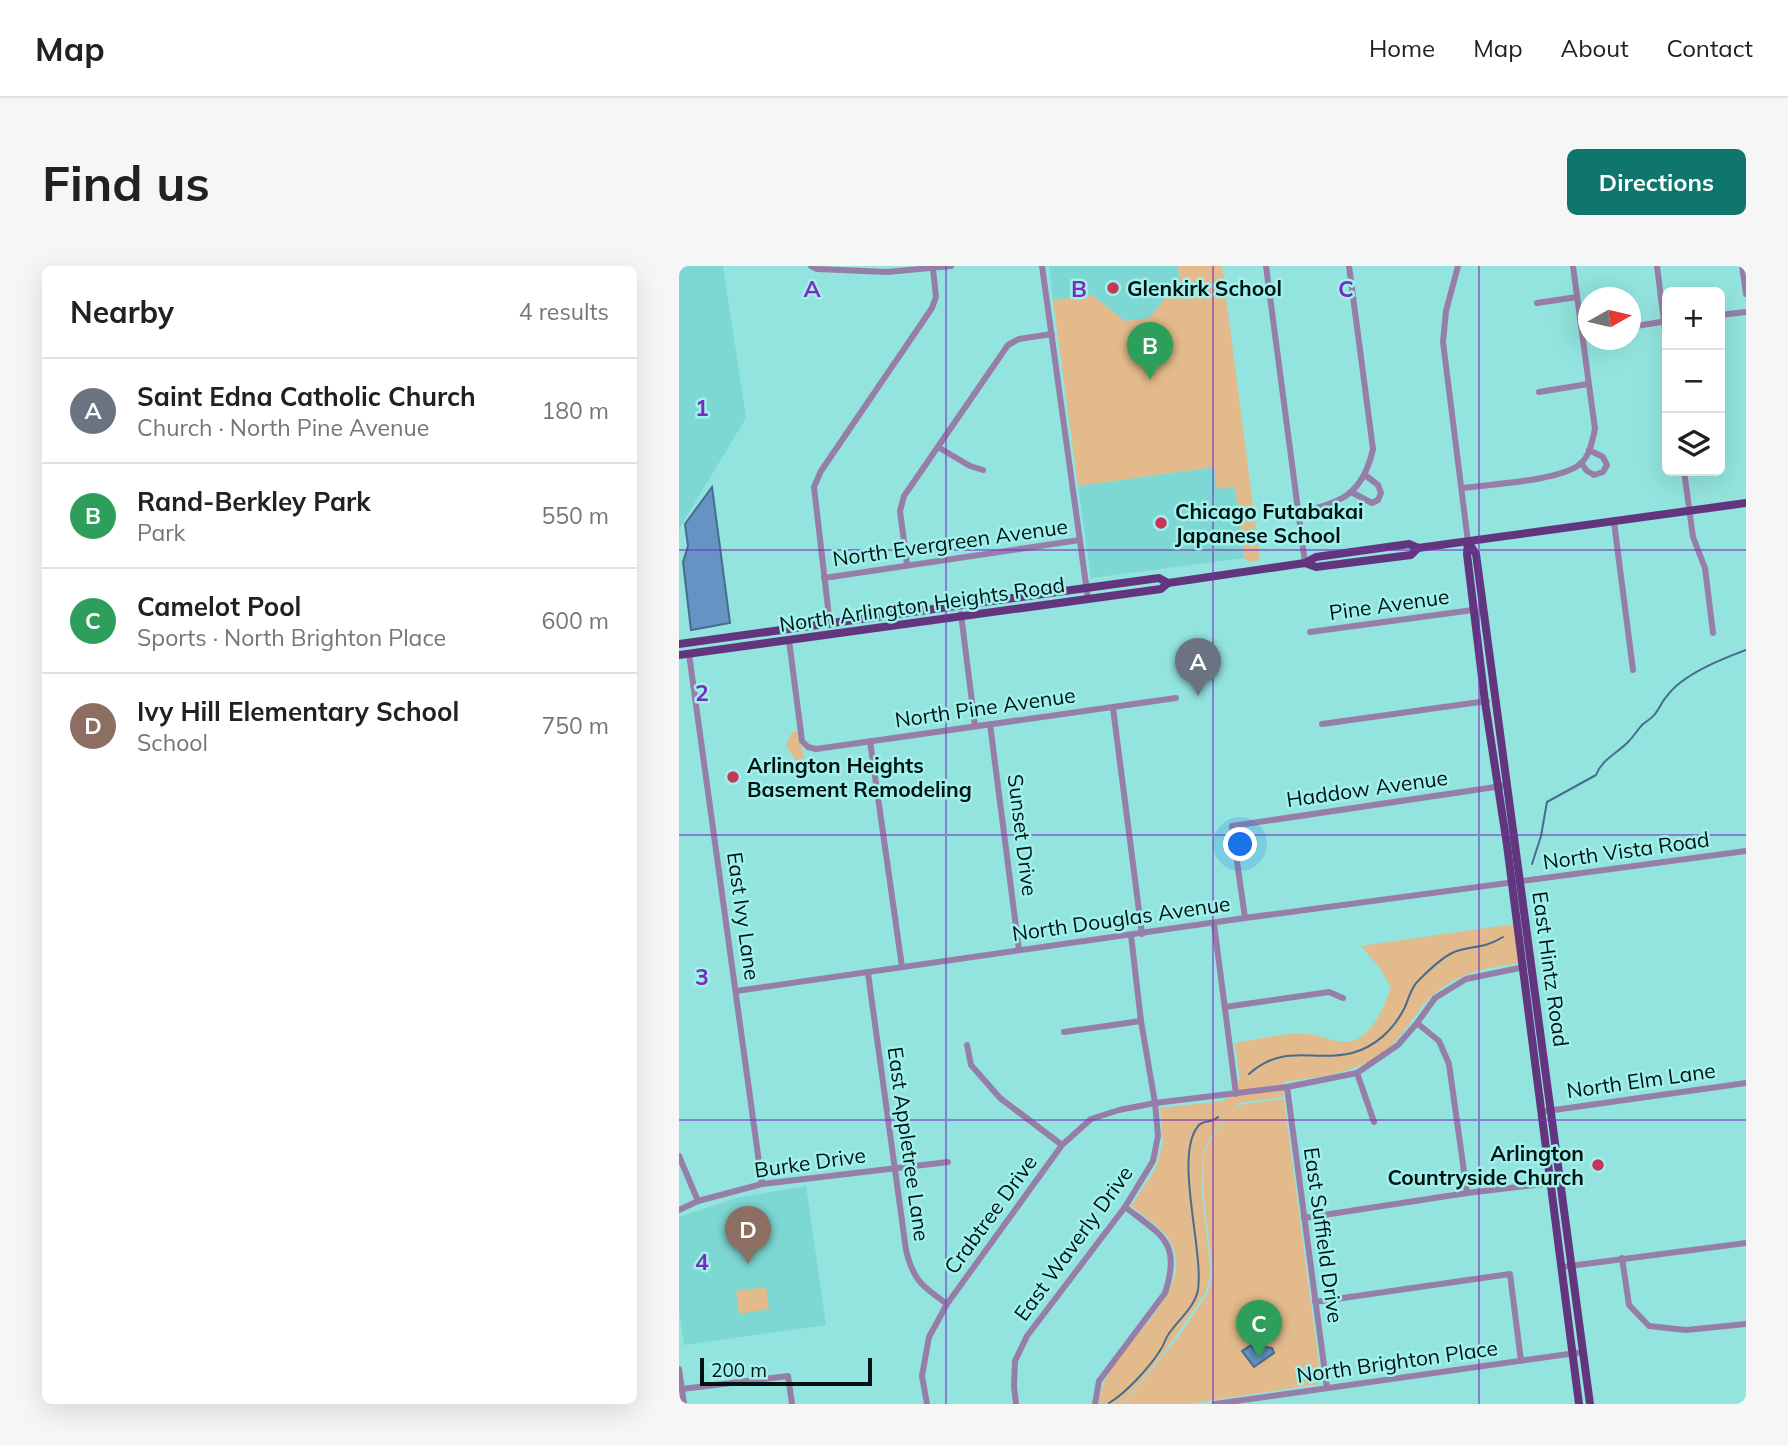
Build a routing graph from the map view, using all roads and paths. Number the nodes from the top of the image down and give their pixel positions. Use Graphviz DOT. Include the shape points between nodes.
graph roads {
  1 [pos="811,266"];
  2 [pos="951,266"];
  3 [pos="1042,266"];
  4 [pos="1266,266"];
  5 [pos="1349,266"];
  6 [pos="1458,266"];
  7 [pos="1573,266"];
  8 [pos="1657,266"];
  9 [pos="1742,266"];
  10 [pos="933,269"];
  11 [pos="1746,294"];
  12 [pos="1577,297"];
  13 [pos="1662,297"];
  14 [pos="1578,302"];
  15 [pos="1537,303"];
  16 [pos="1746,312"];
  17 [pos="1725,314"];
  18 [pos="1662,322"];
  19 [pos="1641,325"];
  20 [pos="1052,334"];
  21 [pos="1586,350"];
  22 [pos="1588,384"];
  23 [pos="1539,392"];
  24 [pos="938,447"];
  25 [pos="1589,450"];
  26 [pos="1581,463"];
  27 [pos="983,470"];
  28 [pos="1365,475"];
  29 [pos="1684,476"];
  30 [pos="1463,488"];
  31 [pos="1353,493"];
  32 [pos="1746,503"];
  33 [pos="1689,511"];
  34 [pos="1298,512"];
  35 [pos="1613,522"];
  36 [pos="1080,540"];
  37 [pos="1468,541"];
  38 [pos="1305,563"];
  39 [pos="907,564"];
  40 [pos="824,578"];
  41 [pos="1168,583"];
  42 [pos="1086,589"];
  43 [pos="1088,599"];
  44 [pos="960,606"];
  45 [pos="1473,610"];
  46 [pos="962,616"];
  47 [pos="830,623"];
  48 [pos="1310,632"];
  49 [pos="1713,633"];
  50 [pos="832,634"];
  51 [pos="789,640"];
  52 [pos="679,644"];
  53 [pos="684,654"];
  54 [pos="1633,670"];
  55 [pos="1176,698"];
  56 [pos="1496,699"];
  57 [pos="1485,702"];
  58 [pos="1113,708"];
  59 [pos="990,724"];
  60 [pos="1322,724"];
  61 [pos="975,726"];
  62 [pos="870,741"];
  63 [pos="1508,785"];
  64 [pos="1497,787"];
  65 [pos="1746,851"];
  66 [pos="1516,883"];
  67 [pos="1245,918"];
  68 [pos="1214,924"];
  69 [pos="1142,934"];
  70 [pos="1131,935"];
  71 [pos="1019,950"];
  72 [pos="1527,966"];
  73 [pos="902,967"];
  74 [pos="868,973"];
  75 [pos="737,991"];
  76 [pos="1343,998"];
  77 [pos="1225,1007"];
  78 [pos="1141,1021"];
  79 [pos="1417,1023"];
  80 [pos="1064,1032"];
  81 [pos="967,1045"];
  82 [pos="1357,1073"];
  83 [pos="1746,1083"];
  84 [pos="1287,1087"];
  85 [pos="1236,1094"];
  86 [pos="1155,1104"];
  87 [pos="1551,1110"];
  88 [pos="1541,1112"];
  89 [pos="1374,1122"];
  90 [pos="1062,1145"];
  91 [pos="679,1156"];
  92 [pos="948,1162"];
  93 [pos="895,1168"];
  94 [pos="1560,1182"];
  95 [pos="762,1184"];
  96 [pos="1550,1184"];
  97 [pos="1467,1194"];
  98 [pos="698,1201"];
  99 [pos="1125,1207"];
  100 [pos="679,1210"];
  101 [pos="1304,1219"];
  102 [pos="1746,1243"];
  103 [pos="1622,1258"];
  104 [pos="1572,1265"];
  105 [pos="1562,1267"];
  106 [pos="1315,1302"];
  107 [pos="947,1304"];
  108 [pos="1746,1324"];
  109 [pos="1583,1352"];
  110 [pos="1573,1353"];
  111 [pos="1521,1361"];
  112 [pos="679,1369"];
  113 [pos="1327,1388"];
  114 [pos="682,1389"];
  115 [pos="1276,1400"];
  116 [pos="684,1404"];
  117 [pos="792,1404"];
  118 [pos="927,1404"];
  119 [pos="1016,1404"];
  120 [pos="1095,1404"];
  121 [pos="1215,1404"];
  122 [pos="1579,1404"];
  123 [pos="1590,1404"];
  1 -- 10 [label="street" via="887,272"];
  2 -- 10 [label="street"];
  3 -- 20 [label="street"];
  4 -- 34 [label="street"];
  5 -- 28 [label="street" via="1373,449"];
  6 -- 30 [label="street, East Hintz Road" via="1443,342"];
  7 -- 12 [label="street"];
  8 -- 13 [label="street"];
  9 -- 11 [label="street"];
  10 -- 40 [label="street" via="936,297 932,308 814,487"];
  12 -- 14 [label="street"];
  12 -- 15 [label="street"];
  16 -- 17 [label="street"];
  18 -- 19 [label="street"];
  20 -- 24 [label="street" via="1008,345"];
  20 -- 36 [label="street"];
  21 -- 22 [label="street"];
  22 -- 23 [label="street"];
  22 -- 25 [label="street" via="1595,429"];
  24 -- 27 [label="street"];
  24 -- 39 [label="street" via="904,496 900,511"];
  25 -- 26 [label="street"];
  25 -- 26 [label="street" via="1604,457 1607,465 1603,472 1594,475"];
  26 -- 30 [label="street" via="1563,474"];
  28 -- 31 [label="street"];
  28 -- 31 [label="street" via="1378,485 1378,500 1372,503"];
  29 -- 33 [label="street"];
  30 -- 37 [label="street, East Hintz Road"];
  31 -- 34 [label="street" via="1326,507"];
  32 -- 33 [label="main road, North Arlington Heights Road"];
  33 -- 35 [label="main road, North Arlington Heights Road"];
  33 -- 49 [label="street" via="1705,568"];
  34 -- 38 [label="street"];
  35 -- 37 [label="main road, North Arlington Heights Road"];
  35 -- 54 [label="street"];
  36 -- 39 [label="street, North Evergreen Avenue"];
  36 -- 42 [label="street"];
  37 -- 38 [label="main road, North Arlington Heights Road" via="1418,548 1409,544 1316,557"];
  37 -- 45 [label="main road, East Hintz Road"];
  37 -- 56 [label="main road, East Hintz Road" via="1476,554"];
  38 -- 41 [label="main road, North Arlington Heights Road"];
  39 -- 40 [label="street, North Evergreen Avenue"];
  40 -- 47 [label="street"];
  41 -- 42 [label="main road, North Arlington Heights Road" via="1159,578"];
  41 -- 43 [label="main road, North Arlington Heights Road" via="1161,589"];
  42 -- 43 [label="street"];
  42 -- 44 [label="main road, North Arlington Heights Road"];
  43 -- 46 [label="main road, North Arlington Heights Road"];
  44 -- 46 [label="street"];
  44 -- 47 [label="main road, North Arlington Heights Road"];
  45 -- 48 [label="street, Pine Avenue"];
  45 -- 57 [label="main road, East Hintz Road"];
  46 -- 50 [label="main road, North Arlington Heights Road"];
  46 -- 61 [label="street"];
  47 -- 50 [label="street"];
  47 -- 52 [label="main road, North Arlington Heights Road"];
  50 -- 51 [label="main road, North Arlington Heights Road"];
  51 -- 53 [label="main road, North Arlington Heights Road"];
  51 -- 62 [label="street, North Pine Avenue" via="802,741 816,749"];
  53 -- 75 [label="street, East Ivy Lane"];
  55 -- 58 [label="street, North Pine Avenue"];
  56 -- 57 [label="street"];
  56 -- 63 [label="main road, East Hintz Road"];
  57 -- 60 [label="street"];
  57 -- 64 [label="main road, East Hintz Road"];
  58 -- 59 [label="street, North Pine Avenue"];
  58 -- 69 [label="street"];
  59 -- 61 [label="street, North Pine Avenue"];
  59 -- 71 [label="street, Sunset Drive"];
  61 -- 62 [label="street, North Pine Avenue"];
  62 -- 73 [label="street"];
  63 -- 64 [label="street, Haddow Avenue"];
  63 -- 66 [label="main road, East Hintz Road"];
  64 -- 66 [label="main road, East Hintz Road"];
  64 -- 67 [label="street, Haddow Avenue" via="1232,826"];
  65 -- 66 [label="street, North Vista Road"];
  66 -- 67 [label="street, North Douglas Avenue"];
  66 -- 72 [label="main road, East Hintz Road"];
  67 -- 68 [label="street, North Douglas Avenue"];
  68 -- 69 [label="street, North Douglas Avenue"];
  68 -- 77 [label="street"];
  69 -- 70 [label="street, North Douglas Avenue"];
  70 -- 71 [label="street, North Douglas Avenue"];
  70 -- 78 [label="street, East Waverly Drive"];
  71 -- 73 [label="street, North Douglas Avenue"];
  72 -- 79 [label="street" via="1466,979 1435,998"];
  72 -- 87 [label="main road, East Hintz Road"];
  72 -- 88 [label="main road, East Hintz Road"];
  73 -- 74 [label="street, North Douglas Avenue"];
  74 -- 75 [label="street, North Douglas Avenue"];
  74 -- 93 [label="street, East Appletree Lane"];
  75 -- 95 [label="street, East Ivy Lane"];
  76 -- 77 [label="street" via="1329,992"];
  77 -- 85 [label="street"];
  78 -- 80 [label="street"];
  78 -- 86 [label="street, East Waverly Drive"];
  79 -- 82 [label="street" via="1398,1045"];
  79 -- 97 [label="street" via="1439,1041 1449,1064"];
  81 -- 90 [label="street" via="971,1065 1000,1098"];
  82 -- 84 [label="street, Crabtree Drive"];
  82 -- 89 [label="street"];
  83 -- 87 [label="street, North Elm Lane"];
  84 -- 85 [label="street, Crabtree Drive"];
  84 -- 101 [label="street, East Suffield Drive"];
  85 -- 86 [label="street, Crabtree Drive"];
  86 -- 90 [label="street, Crabtree Drive" via="1091,1119"];
  86 -- 99 [label="street, East Waverly Drive" via="1158,1136 1153,1161"];
  87 -- 88 [label="street, North Elm Lane"];
  87 -- 94 [label="main road, East Hintz Road"];
  88 -- 96 [label="main road, East Hintz Road"];
  90 -- 107 [label="street, Crabtree Drive"];
  91 -- 98 [label="street"];
  92 -- 93 [label="street, Burke Drive"];
  93 -- 95 [label="street, Burke Drive"];
  93 -- 107 [label="street, East Appletree Lane" via="911,1272"];
  94 -- 96 [label="street"];
  94 -- 104 [label="main road, East Hintz Road"];
  95 -- 98 [label="street, Burke Drive"];
  96 -- 97 [label="street"];
  96 -- 105 [label="main road, East Hintz Road"];
  97 -- 101 [label="street"];
  98 -- 100 [label="street, Burke Drive"];
  99 -- 119 [label="street, East Waverly Drive" via="1027,1336 1015,1361"];
  99 -- 120 [label="street" via="1164,1237 1172,1257 1170,1276 1164,1293 1099,1381"];
  101 -- 106 [label="street, East Suffield Drive"];
  102 -- 103 [label="street"];
  103 -- 104 [label="street"];
  103 -- 108 [label="street" via="1629,1305 1649,1326 1686,1330"];
  104 -- 105 [label="street"];
  104 -- 109 [label="main road, East Hintz Road"];
  105 -- 110 [label="main road, East Hintz Road"];
  106 -- 111 [label="street" via="1510,1274"];
  106 -- 113 [label="street, East Suffield Drive"];
  107 -- 118 [label="street, Crabtree Drive" via="929,1337 922,1376"];
  109 -- 110 [label="street, North Brighton Place"];
  109 -- 123 [label="main road, East Hintz Road"];
  110 -- 111 [label="street, North Brighton Place"];
  110 -- 122 [label="main road, East Hintz Road"];
  111 -- 113 [label="street, North Brighton Place"];
  112 -- 114 [label="street"];
  113 -- 115 [label="street, North Brighton Place"];
  114 -- 116 [label="street"];
  114 -- 117 [label="street" via="788,1376"];
  115 -- 121 [label="street, North Brighton Place"];
}
